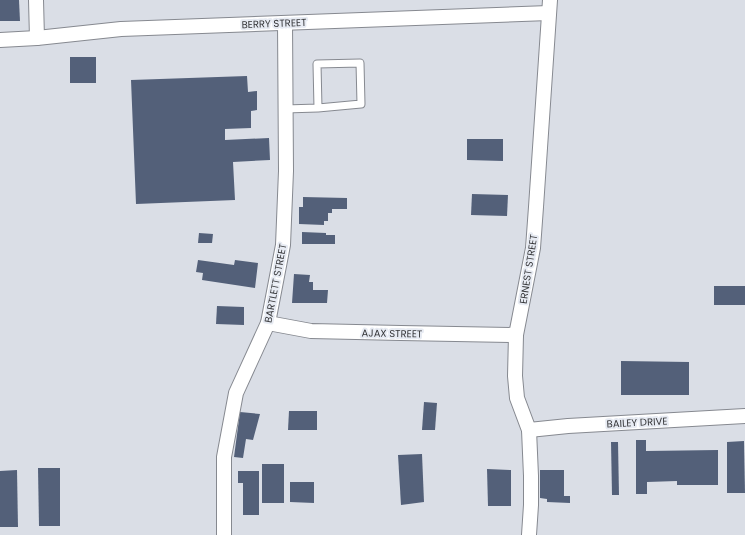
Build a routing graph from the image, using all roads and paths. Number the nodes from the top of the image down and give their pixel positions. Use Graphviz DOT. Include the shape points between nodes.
graph roads {
  1 [pos="36,0"];
  2 [pos="549,6"];
  3 [pos="285,23"];
  4 [pos="37,38"];
  5 [pos="0,40"];
  6 [pos="318,108"];
  7 [pos="285,109"];
  8 [pos="268,323"];
  9 [pos="516,335"];
  10 [pos="745,416"];
  11 [pos="528,430"];
  12 [pos="224,535"];
  13 [pos="529,535"];
  1 -- 4 [label="street"];
  2 -- 3 [label="street, BERRY STREET"];
  2 -- 9 [label="street, ERNEST STREET" via="533,241"];
  3 -- 4 [label="street, BERRY STREET" via="121,30"];
  3 -- 7 [label="street, BARTLETT STREET"];
  4 -- 5 [label="street, BERRY STREET"];
  6 -- 6 [label="lane" via="361,104 360,63 317,64"];
  6 -- 7 [label="lane"];
  7 -- 8 [label="street, BARTLETT STREET" via="283,245"];
  8 -- 9 [label="street, AJAX STREET" via="311,331"];
  8 -- 12 [label="street, BARTLETT STREET" via="236,393 224,457"];
  9 -- 11 [label="street, ERNEST STREET" via="517,398"];
  10 -- 11 [label="street, BAILEY DRIVE"];
  11 -- 13 [label="street, ERNEST STREET" via="532,505"];
}
